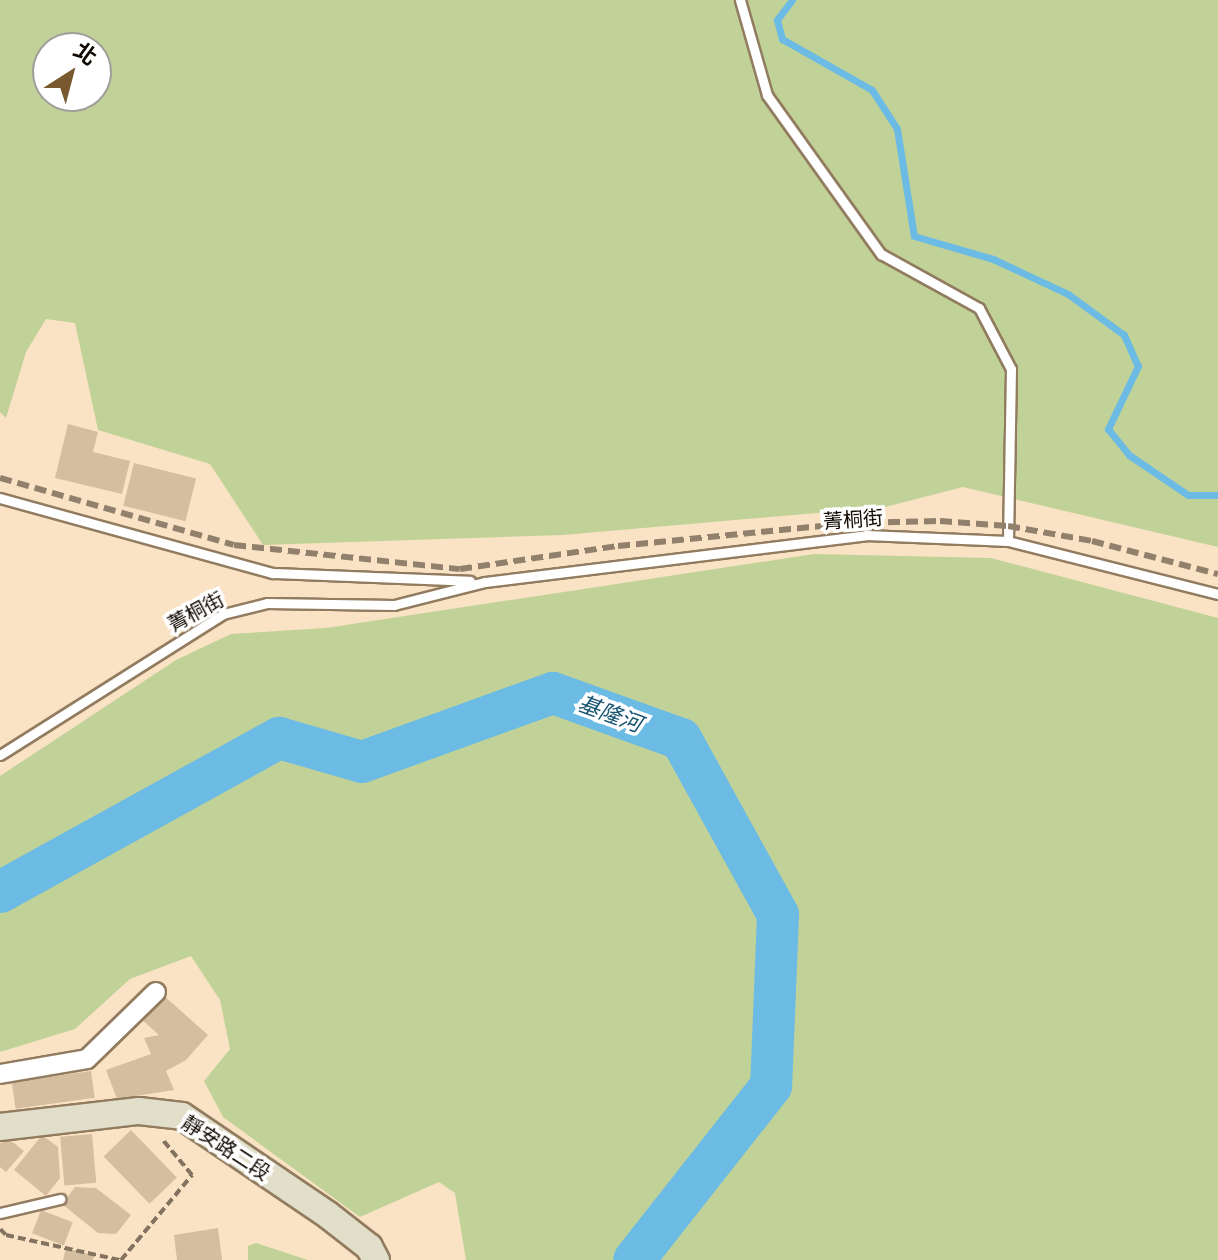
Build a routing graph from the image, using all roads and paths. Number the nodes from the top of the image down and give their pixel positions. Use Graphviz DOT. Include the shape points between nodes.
graph roads {
  1 [pos="740,0"];
  2 [pos="0,498"];
  3 [pos="1008,541"];
  4 [pos="485,582"];
  5 [pos="1218,594"];
  6 [pos="0,755"];
  7 [pos="156,992"];
  8 [pos="0,1074"];
  9 [pos="139,1111"];
  10 [pos="0,1127"];
  11 [pos="60,1199"];
  12 [pos="0,1213"];
  13 [pos="0,1229"];
  14 [pos="120,1260"];
  15 [pos="376,1260"];
  1 -- 3 [label="lane" via="767,95 881,254 979,308 1011,369"];
  2 -- 4 [label="lane, 菁桐街" via="273,573"];
  3 -- 4 [label="lane, 菁桐街" via="866,535"];
  3 -- 5 [label="lane, 菁桐街"];
  4 -- 6 [label="lane, 菁桐街" via="394,605 267,603 223,614"];
  7 -- 8 [label="street" via="87,1059"];
  9 -- 10 [label="main road, 靜安路二段"];
  9 -- 14 [label="path" via="192,1175"];
  9 -- 15 [label="main road, 靜安路二段" via="182,1116 211,1134 348,1231"];
  11 -- 12 [label="lane"];
  13 -- 14 [label="path" via="6,1235"];
}
